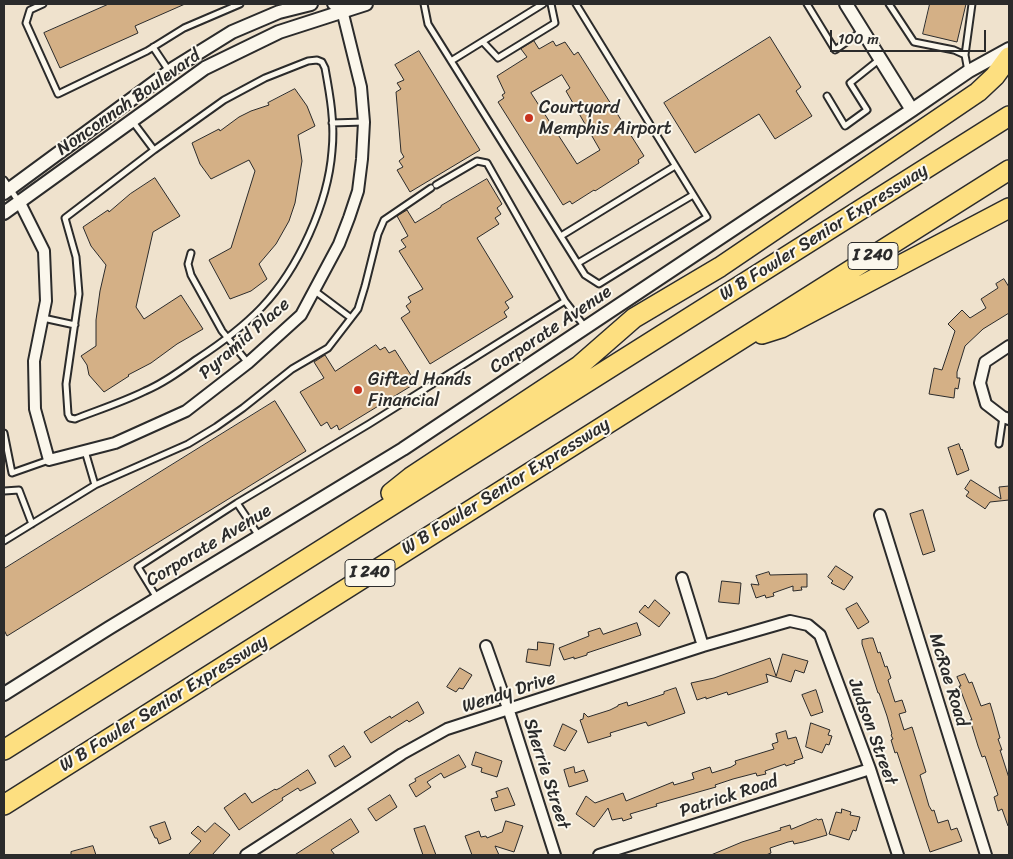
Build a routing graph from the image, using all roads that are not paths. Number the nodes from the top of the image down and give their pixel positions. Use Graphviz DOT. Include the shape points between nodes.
graph roads {
  1 [pos="42,4"];
  2 [pos="240,4"];
  3 [pos="312,4"];
  4 [pos="366,4"];
  5 [pos="424,4"];
  6 [pos="543,4"];
  7 [pos="551,4"];
  8 [pos="576,4"];
  9 [pos="807,4"];
  10 [pos="846,4"];
  11 [pos="889,4"];
  12 [pos="972,4"];
  13 [pos="338,7"];
  14 [pos="863,31"];
  15 [pos="483,42"];
  16 [pos="153,47"];
  17 [pos="1009,49"];
  18 [pos="965,56"];
  19 [pos="1009,57"];
  20 [pos="880,59"];
  21 [pos="452,61"];
  22 [pos="169,71"];
  23 [pos="969,71"];
  24 [pos="827,96"];
  25 [pos="912,110"];
  26 [pos="1009,116"];
  27 [pos="132,121"];
  28 [pos="364,122"];
  29 [pos="332,123"];
  30 [pos="154,150"];
  31 [pos="676,166"];
  32 [pos="1009,170"];
  33 [pos="6,187"];
  34 [pos="693,195"];
  35 [pos="20,203"];
  36 [pos="1009,208"];
  37 [pos="4,214"];
  38 [pos="561,236"];
  39 [pos="191,253"];
  40 [pos="578,263"];
  41 [pos="315,291"];
  42 [pos="566,302"];
  43 [pos="43,318"];
  44 [pos="351,318"];
  45 [pos="75,325"];
  46 [pos="585,328"];
  47 [pos="228,338"];
  48 [pos="737,341"];
  49 [pos="1009,346"];
  50 [pos="248,363"];
  51 [pos="1006,418"];
  52 [pos="4,433"];
  53 [pos="999,444"];
  54 [pos="84,451"];
  55 [pos="49,460"];
  56 [pos="96,485"];
  57 [pos="4,491"];
  58 [pos="237,503"];
  59 [pos="880,515"];
  60 [pos="32,524"];
  61 [pos="259,536"];
  62 [pos="4,541"];
  63 [pos="314,554"];
  64 [pos="682,578"];
  65 [pos="157,599"];
  66 [pos="808,624"];
  67 [pos="486,646"];
  68 [pos="703,646"];
  69 [pos="4,694"];
  70 [pos="509,711"];
  71 [pos="4,750"];
  72 [pos="870,769"];
  73 [pos="4,805"];
  74 [pos="246,855"];
  75 [pos="555,855"];
  76 [pos="599,855"];
  77 [pos="898,855"];
  78 [pos="986,855"];
  1 -- 16 [label="lane" via="30,10 26,23 58,94"];
  2 -- 16 [label="lane" via="184,28"];
  3 -- 22 [label="street, Nonconnah Boulevard" via="279,12 232,32"];
  4 -- 13 [label="street, Nonconnah Boulevard"];
  5 -- 21 [label="lane" via="428,24"];
  6 -- 15 [label="lane"];
  7 -- 15 [label="lane" via="555,23 498,58"];
  8 -- 31 [label="lane"];
  9 -- 14 [label="lane" via="835,50"];
  10 -- 14 [label="street"];
  11 -- 18 [label="lane" via="914,42 954,50"];
  12 -- 18 [label="lane"];
  13 -- 27 [label="street, Nonconnah Boulevard" via="205,68"];
  13 -- 28 [label="street, Pyramid Place" via="361,87"];
  14 -- 20 [label="street"];
  15 -- 21 [label="lane"];
  16 -- 22 [label="lane"];
  17 -- 23 [label="street, Corporate Avenue"];
  18 -- 23 [label="lane"];
  19 -- 63 [label="highway" via="996,76 978,92 720,266 634,318 579,366 411,477"];
  20 -- 24 [label="lane" via="850,82 867,110 845,126"];
  20 -- 25 [label="street"];
  21 -- 38 [label="lane"];
  22 -- 33 [label="street, Nonconnah Boulevard"];
  23 -- 25 [label="street, Corporate Avenue"];
  25 -- 46 [label="street, Corporate Avenue"];
  26 -- 63 [label="highway, W B Fowler Senior Expressway / I 240"];
  27 -- 30 [label="lane"];
  27 -- 35 [label="street, Nonconnah Boulevard"];
  28 -- 29 [label="lane"];
  28 -- 41 [label="street, Pyramid Place" via="358,191 339,244"];
  29 -- 30 [label="lane" via="325,68 322,62 308,61 265,78 224,100"];
  29 -- 47 [label="lane" via="332,150 324,197 311,232 289,271 262,307"];
  30 -- 45 [label="lane" via="65,218 76,257 80,294"];
  31 -- 34 [label="lane"];
  31 -- 38 [label="lane"];
  32 -- 48 [label="highway, W B Fowler Senior Expressway / I 240"];
  33 -- 35 [label="lane"];
  34 -- 40 [label="lane"];
  34 -- 40 [label="lane" via="706,217 599,284 586,275"];
  35 -- 37 [label="street, Nonconnah Boulevard"];
  35 -- 43 [label="street" via="44,251 46,301"];
  36 -- 48 [label="highway" via="781,328"];
  38 -- 40 [label="lane"];
  39 -- 47 [label="lane" via="188,264 191,275"];
  41 -- 44 [label="lane"];
  41 -- 50 [label="street, Pyramid Place" via="301,315"];
  42 -- 44 [label="lane" via="487,163 477,161 384,220 358,309"];
  42 -- 46 [label="lane"];
  42 -- 58 [label="lane"];
  43 -- 45 [label="lane"];
  43 -- 55 [label="street" via="34,361 35,409"];
  44 -- 56 [label="lane" via="328,348 292,369 216,427 188,444"];
  45 -- 47 [label="lane" via="66,384 68,414 75,419 145,392"];
  46 -- 61 [label="street, Corporate Avenue" via="403,449"];
  47 -- 50 [label="lane"];
  48 -- 73 [label="highway, W B Fowler Senior Expressway / I 240"];
  49 -- 51 [label="street" via="985,362 980,382 986,404"];
  50 -- 54 [label="street, Pyramid Place" via="186,411 116,443"];
  51 -- 53 [label="lane"];
  52 -- 55 [label="lane" via="12,473"];
  54 -- 55 [label="street, Pyramid Place"];
  54 -- 56 [label="lane"];
  56 -- 60 [label="lane"];
  57 -- 60 [label="lane" via="19,490"];
  58 -- 61 [label="lane"];
  58 -- 65 [label="lane" via="138,567"];
  59 -- 78 [label="street, McRae Road"];
  60 -- 62 [label="lane"];
  61 -- 65 [label="street, Corporate Avenue"];
  63 -- 71 [label="highway, W B Fowler Senior Expressway / I 240"];
  64 -- 68 [label="street"];
  65 -- 69 [label="street, Corporate Avenue"];
  66 -- 68 [label="street, Wendy Drive" via="790,621"];
  66 -- 72 [label="street, Judson Street" via="820,636"];
  67 -- 70 [label="street, Sherrie Street"];
  68 -- 70 [label="street, Wendy Drive"];
  70 -- 74 [label="street, Wendy Drive" via="447,729 402,754"];
  70 -- 75 [label="street, Sherrie Street"];
  72 -- 76 [label="street, Patrick Road"];
  72 -- 77 [label="street, Judson Street"];
}
